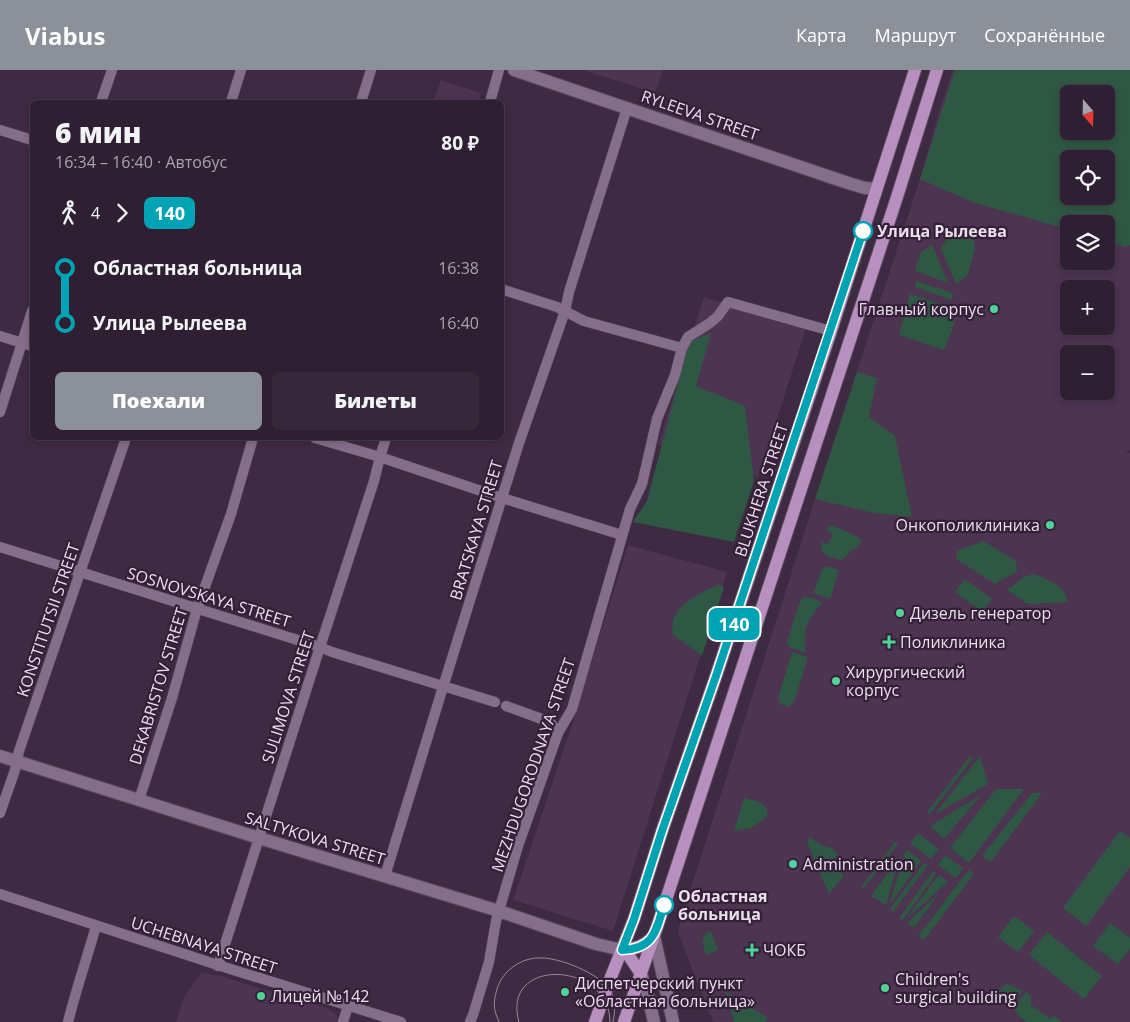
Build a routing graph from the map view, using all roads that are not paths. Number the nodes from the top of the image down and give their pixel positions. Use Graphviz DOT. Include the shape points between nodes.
graph roads {
  1 [pos="112,70"];
  2 [pos="241,70"];
  3 [pos="371,70"];
  4 [pos="500,70"];
  5 [pos="514,70"];
  6 [pos="915,70"];
  7 [pos="937,70"];
  8 [pos="102,100"];
  9 [pos="232,100"];
  10 [pos="362,100"];
  11 [pos="491,100"];
  12 [pos="627,108"];
  13 [pos="0,130"];
  14 [pos="30,139"];
  15 [pos="876,189"];
  16 [pos="897,197"];
  17 [pos="504,290"];
  18 [pos="564,311"];
  19 [pos="30,324"];
  20 [pos="831,331"];
  21 [pos="0,336"];
  22 [pos="27,344"];
  23 [pos="682,348"];
  24 [pos="0,412"];
  25 [pos="125,440"];
  26 [pos="252,440"];
  27 [pos="322,440"];
  28 [pos="385,440"];
  29 [pos="380,457"];
  30 [pos="502,498"];
  31 [pos="622,535"];
  32 [pos="0,547"];
  33 [pos="80,572"];
  34 [pos="197,609"];
  35 [pos="320,647"];
  36 [pos="443,687"];
  37 [pos="558,733"];
  38 [pos="0,756"];
  39 [pos="17,761"];
  40 [pos="139,800"];
  41 [pos="0,813"];
  42 [pos="259,838"];
  43 [pos="385,876"];
  44 [pos="0,894"];
  45 [pos="499,911"];
  46 [pos="96,926"];
  47 [pos="655,931"];
  48 [pos="622,950"];
  49 [pos="218,966"];
  50 [pos="641,974"];
  51 [pos="348,1006"];
  52 [pos="68,1022"];
  53 [pos="343,1022"];
  54 [pos="400,1022"];
  55 [pos="470,1022"];
  56 [pos="594,1022"];
  57 [pos="624,1022"];
  58 [pos="654,1022"];
  59 [pos="673,1022"];
  1 -- 8 [label="street"];
  2 -- 9 [label="street"];
  3 -- 10 [label="street"];
  4 -- 11 [label="street"];
  5 -- 12 [label="main road, RYLEEVA STREET"];
  6 -- 15 [label="main road, BLUKHERA STREET"];
  7 -- 16 [label="main road"];
  12 -- 15 [label="main road, RYLEEVA STREET" via="848,183"];
  12 -- 18 [label="street, BRATSKAYA STREET"];
  13 -- 14 [label="street"];
  15 -- 16 [label="main road"];
  15 -- 20 [label="main road, BLUKHERA STREET"];
  16 -- 47 [label="main road"];
  17 -- 18 [label="street"];
  18 -- 23 [label="street" via="584,321"];
  18 -- 30 [label="street, BRATSKAYA STREET"];
  19 -- 22 [label="street"];
  20 -- 23 [label="street" via="728,302 718,316 688,337"];
  20 -- 48 [label="main road, BLUKHERA STREET"];
  21 -- 22 [label="street"];
  22 -- 24 [label="street"];
  23 -- 31 [label="street, MEZHDUGORODNAYA STREET" via="657,419 642,484"];
  25 -- 33 [label="street, KONSTITUTSII STREET"];
  26 -- 34 [label="street, DEKABRISTOV STREET" via="231,514"];
  27 -- 29 [label="street"];
  28 -- 29 [label="street, SULIMOVA STREET"];
  29 -- 30 [label="street"];
  29 -- 35 [label="street, SULIMOVA STREET"];
  30 -- 31 [label="street"];
  30 -- 36 [label="street, BRATSKAYA STREET"];
  31 -- 37 [label="street, MEZHDUGORODNAYA STREET" via="572,710"];
  32 -- 33 [label="street, SOSNOVSKAYA STREET"];
  33 -- 34 [label="street, SOSNOVSKAYA STREET"];
  33 -- 39 [label="street, KONSTITUTSII STREET"];
  34 -- 35 [label="street, SOSNOVSKAYA STREET"];
  34 -- 40 [label="street, DEKABRISTOV STREET"];
  35 -- 36 [label="street, SOSNOVSKAYA STREET"];
  35 -- 42 [label="street, SULIMOVA STREET"];
  36 -- 37 [label="street, SOSNOVSKAYA STREET" via="550,722"];
  36 -- 43 [label="street, BRATSKAYA STREET"];
  37 -- 45 [label="street, MEZHDUGORODNAYA STREET"];
  38 -- 39 [label="main road, SALTYKOVA STREET"];
  39 -- 40 [label="main road, SALTYKOVA STREET"];
  39 -- 41 [label="street, KONSTITUTSII STREET"];
  40 -- 42 [label="main road, SALTYKOVA STREET"];
  42 -- 43 [label="main road, SALTYKOVA STREET"];
  42 -- 49 [label="street, SULIMOVA STREET"];
  43 -- 45 [label="main road, SALTYKOVA STREET"];
  44 -- 46 [label="street, UCHEBNAYA STREET"];
  45 -- 48 [label="main road, SALTYKOVA STREET"];
  45 -- 55 [label="street, MEZHDUGORODNAYA STREET" via="489,962"];
  46 -- 49 [label="street, UCHEBNAYA STREET"];
  46 -- 52 [label="street"];
  47 -- 48 [label="main road" via="646,944"];
  47 -- 50 [label="main road"];
  47 -- 59 [label="main road"];
  48 -- 50 [label="main road"];
  48 -- 56 [label="main road, BLUKHERA STREET"];
  49 -- 51 [label="street, UCHEBNAYA STREET"];
  50 -- 57 [label="main road"];
  50 -- 58 [label="main road"];
  51 -- 53 [label="street"];
  51 -- 54 [label="street, UCHEBNAYA STREET"];
}
